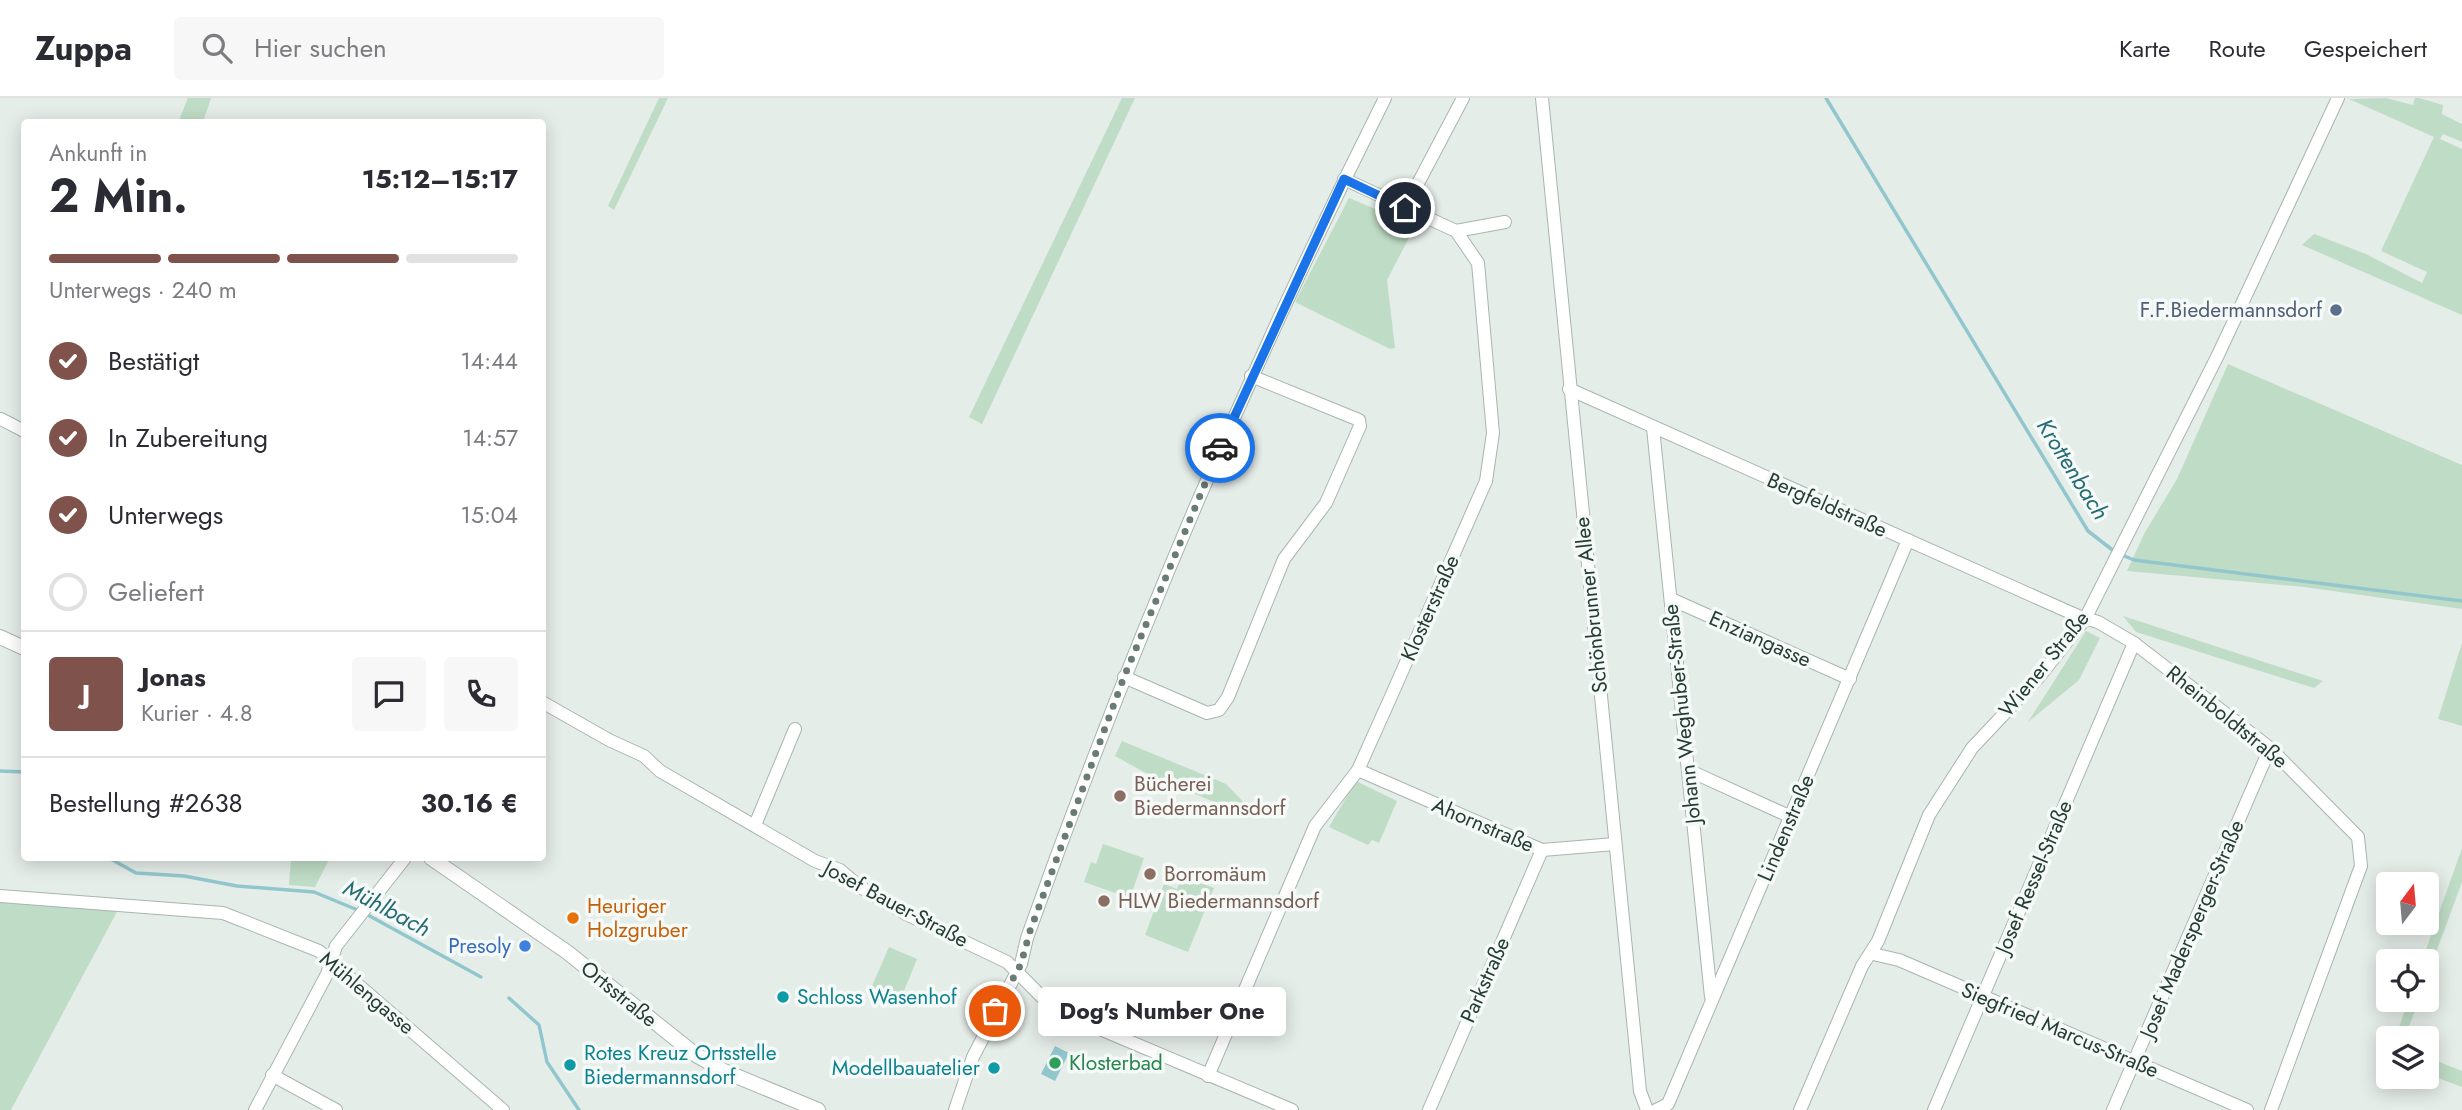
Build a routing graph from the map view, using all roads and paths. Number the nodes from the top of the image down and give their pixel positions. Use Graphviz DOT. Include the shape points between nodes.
graph roads {
  1 [pos="1385,98"];
  2 [pos="1463,98"];
  3 [pos="1542,98"];
  4 [pos="2338,98"];
  5 [pos="1344,179"];
  6 [pos="1405,208"];
  7 [pos="1505,222"];
  8 [pos="1456,231"];
  9 [pos="1251,376"];
  10 [pos="1569,389"];
  11 [pos="1,419"];
  12 [pos="1653,428"];
  13 [pos="21,429"];
  14 [pos="1908,540"];
  15 [pos="1671,599"];
  16 [pos="2085,619"];
  17 [pos="0,638"];
  18 [pos="2134,643"];
  19 [pos="21,647"];
  20 [pos="1124,677"];
  21 [pos="1850,679"];
  22 [pos="546,704"];
  23 [pos="795,729"];
  24 [pos="2270,748"];
  25 [pos="1358,770"];
  26 [pos="1688,770"];
  27 [pos="1791,817"];
  28 [pos="755,825"];
  29 [pos="1615,844"];
  30 [pos="1542,850"];
  31 [pos="403,861"];
  32 [pos="435,861"];
  33 [pos="0,896"];
  34 [pos="1872,954"];
  35 [pos="332,961"];
  36 [pos="1018,971"];
  37 [pos="1983,997"];
  38 [pos="1711,1001"];
  39 [pos="2134,1062"];
  40 [pos="272,1075"];
  41 [pos="1208,1076"];
  42 [pos="333,1109"];
  43 [pos="255,1110"];
  44 [pos="503,1110"];
  45 [pos="818,1110"];
  46 [pos="955,1110"];
  47 [pos="1292,1110"];
  48 [pos="1429,1110"];
  49 [pos="1647,1110"];
  50 [pos="1656,1110"];
  51 [pos="1800,1110"];
  52 [pos="1934,1110"];
  53 [pos="2113,1110"];
  54 [pos="2247,1110"];
  55 [pos="2271,1110"];
  1 -- 5 [label="street"];
  2 -- 6 [label="street"];
  3 -- 10 [label="street, Schönbrunner Allee"];
  4 -- 16 [label="street, Wiener Straße" via="2218,355"];
  5 -- 6 [label="street"];
  5 -- 9 [label="street"];
  6 -- 8 [label="street"];
  7 -- 8 [label="street"];
  8 -- 25 [label="street, Klosterstraße" via="1478,263 1493,433 1486,481"];
  9 -- 20 [label="street"];
  9 -- 20 [label="street" via="1359,420 1360,426 1326,503 1284,559 1219,710 1207,713"];
  10 -- 12 [label="street, Bergfeldstraße"];
  10 -- 29 [label="street, Schönbrunner Allee"];
  11 -- 13 [label="street"];
  12 -- 14 [label="street, Bergfeldstraße"];
  12 -- 15 [label="street, Johann Weghuber-Straße"];
  14 -- 16 [label="street, Bergfeldstraße"];
  14 -- 21 [label="street, Lindenstraße"];
  15 -- 21 [label="street, Enziangasse"];
  15 -- 26 [label="street, Johann Weghuber-Straße"];
  16 -- 18 [label="street, Rheinboldtstraße"];
  16 -- 34 [label="street, Wiener Straße" via="2039,677 1972,748 1929,815"];
  17 -- 19 [label="street"];
  18 -- 24 [label="street, Rheinboldtstraße"];
  18 -- 37 [label="street, Josef Ressel-Straße"];
  20 -- 36 [label="street"];
  21 -- 27 [label="street, Lindenstraße"];
  22 -- 28 [label="street, Josef Bauer-Straße" via="644,756 660,771"];
  23 -- 28 [label="street"];
  24 -- 39 [label="street, Josef Madersperger-Straße"];
  24 -- 55 [label="street, Rheinboldtstraße" via="2358,837 2361,866"];
  25 -- 30 [label="street, Ahornstraße"];
  25 -- 41 [label="street, Klosterstraße" via="1315,826"];
  26 -- 27 [label="street"];
  26 -- 38 [label="street, Johann Weghuber-Straße"];
  27 -- 38 [label="street, Lindenstraße"];
  28 -- 36 [label="street, Josef Bauer-Straße" via="840,870 906,914"];
  29 -- 30 [label="street, Ahornstraße"];
  29 -- 49 [label="street, Schönbrunner Allee" via="1640,1091"];
  30 -- 48 [label="street, Parkstraße"];
  31 -- 35 [label="street" via="336,946"];
  32 -- 45 [label="street, Ortsstraße" via="567,952 696,1055"];
  33 -- 35 [label="street, Mühlengasse" via="223,913 319,951"];
  34 -- 37 [label="street, Siegfried Marcus-Straße" via="1899,960"];
  34 -- 51 [label="street, Wiener Straße" via="1862,967"];
  35 -- 40 [label="street"];
  35 -- 44 [label="street, Mühlengasse"];
  36 -- 41 [label="street, Josef Bauer-Straße" via="1055,1010"];
  36 -- 46 [label="street" via="973,1057"];
  37 -- 39 [label="street, Siegfried Marcus-Straße"];
  37 -- 52 [label="street, Josef Ressel-Straße"];
  38 -- 50 [label="street, Lindenstraße" via="1668,1104"];
  39 -- 53 [label="street, Josef Madersperger-Straße"];
  39 -- 54 [label="street, Siegfried Marcus-Straße"];
  40 -- 42 [label="street"];
  40 -- 43 [label="street"];
  41 -- 47 [label="street, Josef Bauer-Straße"];
}
